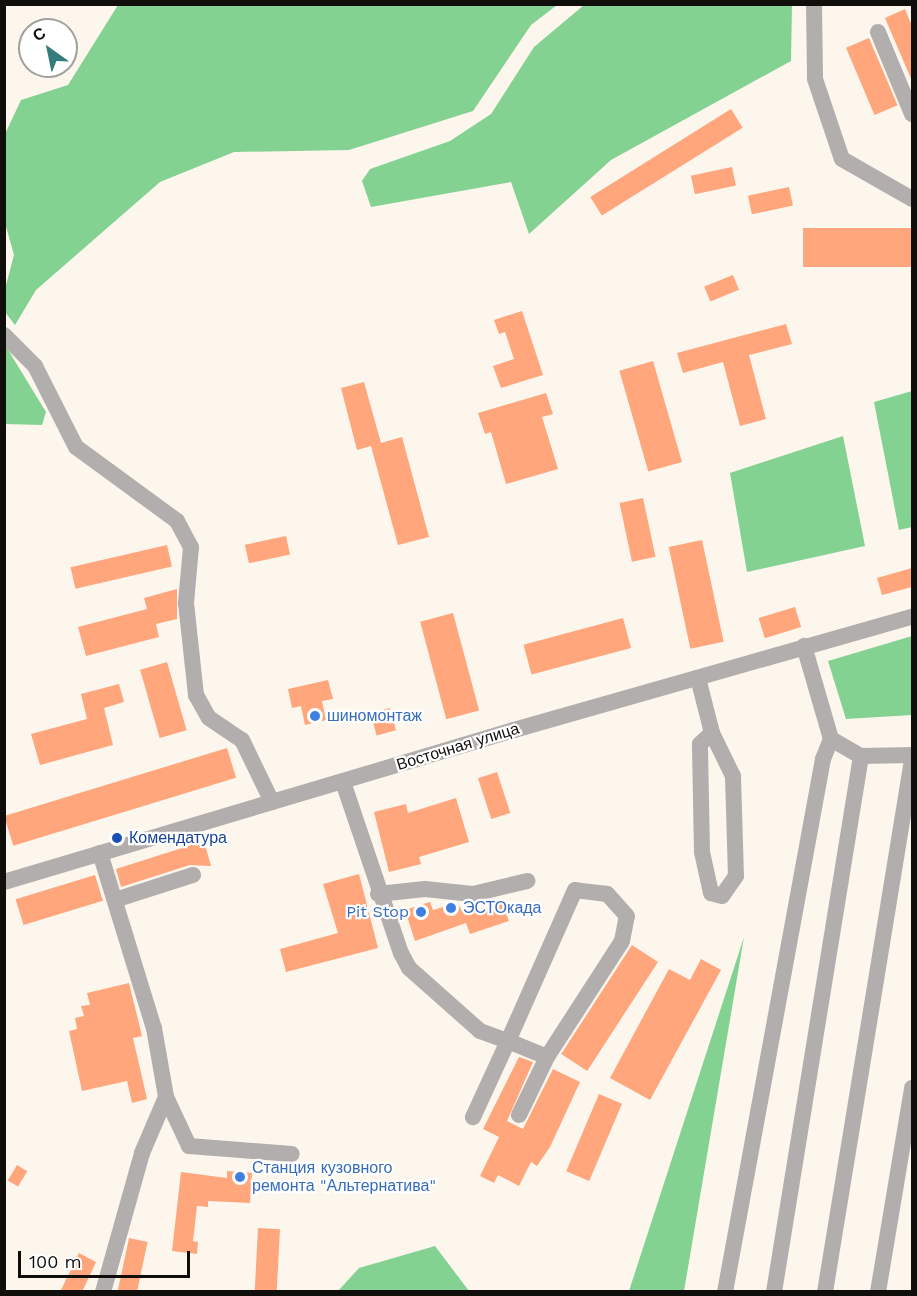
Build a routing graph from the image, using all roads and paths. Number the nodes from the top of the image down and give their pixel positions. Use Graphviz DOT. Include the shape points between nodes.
graph roads {
  1 [pos="813,4"];
  2 [pos="878,32"];
  3 [pos="912,114"];
  4 [pos="912,199"];
  5 [pos="4,335"];
  6 [pos="912,617"];
  7 [pos="804,646"];
  8 [pos="698,678"];
  9 [pos="712,733"];
  10 [pos="831,739"];
  11 [pos="912,754"];
  12 [pos="861,756"];
  13 [pos="912,760"];
  14 [pos="343,782"];
  15 [pos="272,802"];
  16 [pos="100,853"];
  17 [pos="193,875"];
  18 [pos="527,881"];
  19 [pos="4,882"];
  20 [pos="378,894"];
  21 [pos="115,900"];
  22 [pos="507,1041"];
  23 [pos="547,1057"];
  24 [pos="912,1088"];
  25 [pos="166,1097"];
  26 [pos="519,1115"];
  27 [pos="473,1117"];
  28 [pos="292,1154"];
  29 [pos="103,1292"];
  30 [pos="725,1292"];
  31 [pos="774,1292"];
  32 [pos="825,1292"];
  33 [pos="878,1292"];
  1 -- 4 [label="street" via="815,79 842,159"];
  2 -- 3 [label="street"];
  5 -- 15 [label="street" via="35,366 76,447 177,521 191,547 186,603 196,695 209,718 242,740"];
  6 -- 7 [label="street, Восточная улица"];
  7 -- 8 [label="street, Восточная улица"];
  7 -- 10 [label="street"];
  8 -- 9 [label="street"];
  8 -- 14 [label="street, Восточная улица"];
  9 -- 9 [label="street" via="733,776 736,876 722,896 711,893 702,852 700,744"];
  10 -- 12 [label="street"];
  10 -- 30 [label="street" via="823,759"];
  11 -- 12 [label="street"];
  12 -- 31 [label="street"];
  13 -- 32 [label="street"];
  14 -- 15 [label="street, Восточная улица"];
  14 -- 20 [label="street"];
  15 -- 16 [label="street, Восточная улица"];
  16 -- 19 [label="street, Восточная улица"];
  16 -- 21 [label="street"];
  17 -- 21 [label="street"];
  18 -- 20 [label="street" via="473,894 425,889"];
  20 -- 22 [label="street" via="409,968 480,1031"];
  21 -- 25 [label="street" via="154,1028"];
  22 -- 23 [label="street"];
  22 -- 23 [label="street" via="575,890 585,888 607,894 627,916 622,941"];
  22 -- 27 [label="street"];
  23 -- 26 [label="street"];
  24 -- 33 [label="street"];
  25 -- 28 [label="street" via="189,1146"];
  25 -- 29 [label="street" via="141,1153"];
}
